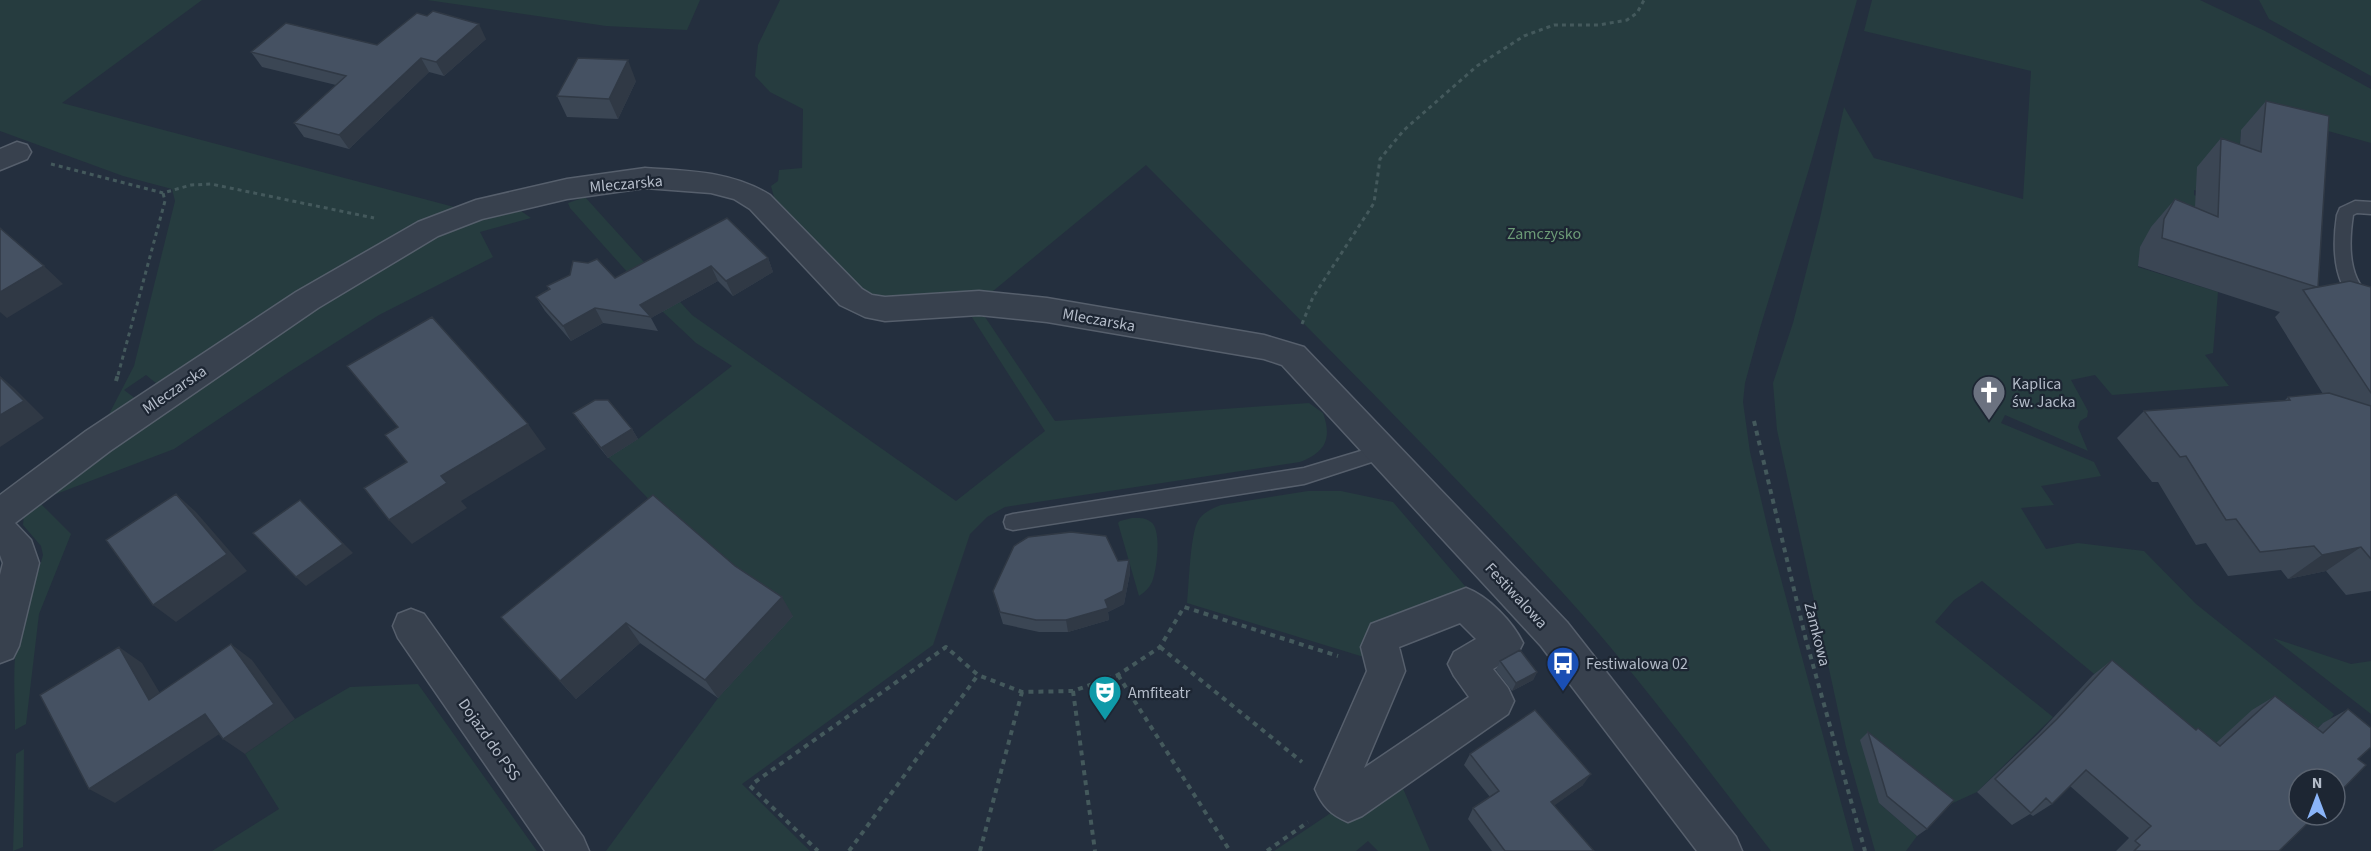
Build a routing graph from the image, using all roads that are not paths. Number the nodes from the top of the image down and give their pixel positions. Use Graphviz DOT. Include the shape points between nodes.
graph roads {
  1 [pos="2371,208"];
  2 [pos="2371,304"];
  3 [pos="1293,356"];
  4 [pos="1384,451"];
  5 [pos="0,515"];
  6 [pos="1013,522"];
  7 [pos="0,531"];
  8 [pos="411,626"];
  9 [pos="0,646"];
  10 [pos="1386,671"];
  11 [pos="569,851"];
  12 [pos="1722,851"];
  1 -- 2 [label="lane" via="2355,207 2346,212 2344,266 2352,290"];
  3 -- 4 [label="street, Festiwalowa"];
  3 -- 5 [label="street, Mleczarska" via="1264,347 1047,310 979,303 895,309 865,305 851,297 760,202 744,192 711,183 645,178 476,210 428,229 308,300 160,398"];
  4 -- 6 [label="lane" via="1304,476"];
  4 -- 12 [label="street, Festiwalowa" via="1554,634"];
  7 -- 9 [label="street" via="19,551 21,563"];
  8 -- 11 [label="street, Dojazd do PSS"];
  10 -- 10 [label="street" via="1380,646 1384,636 1466,604 1504,643 1467,664 1495,701 1348,802 1335,789"];
}
